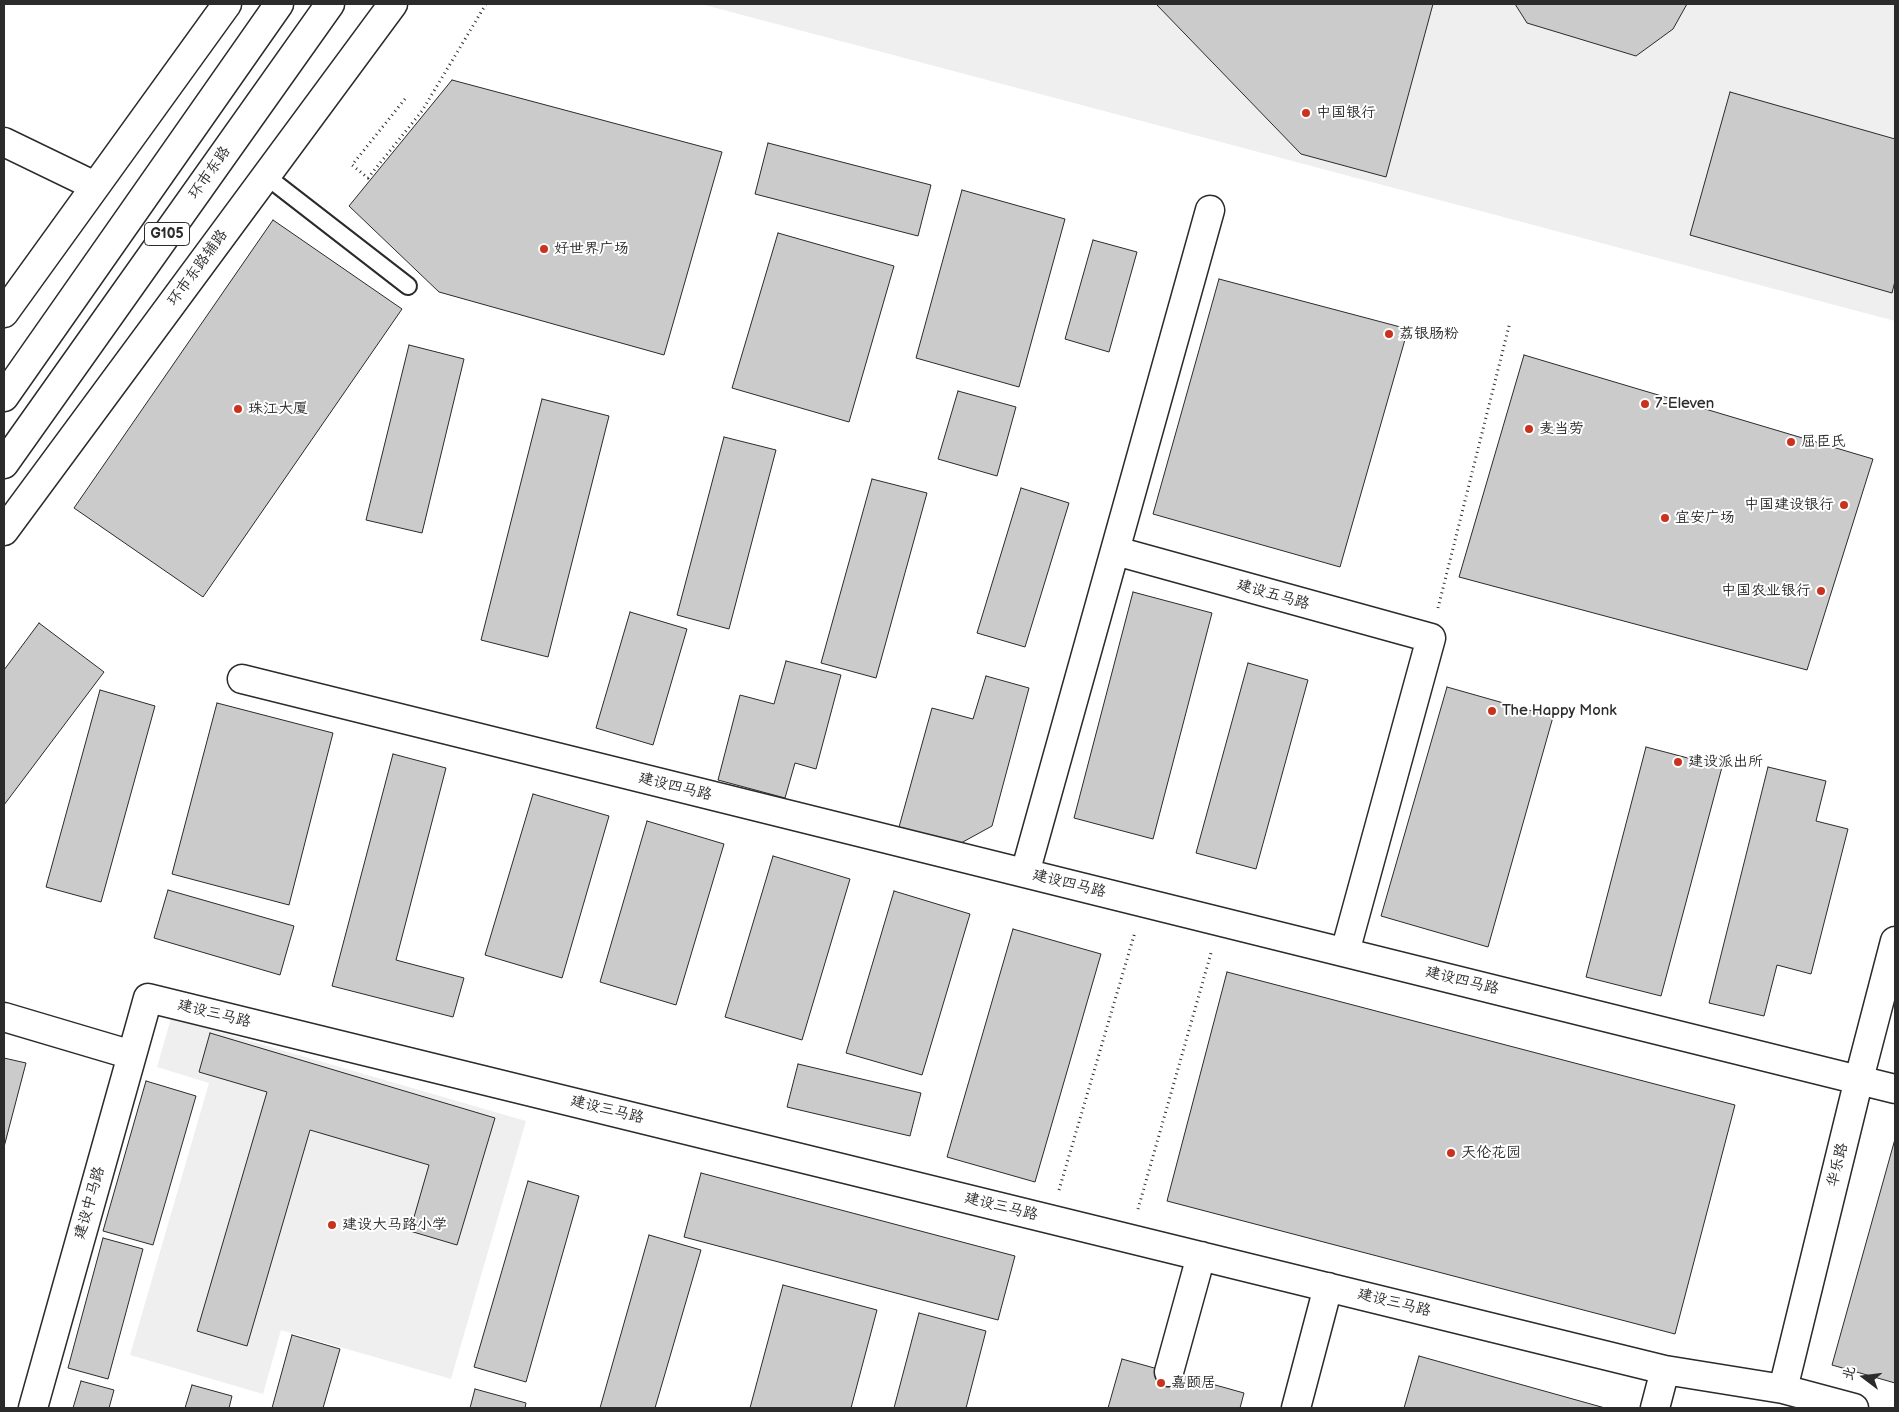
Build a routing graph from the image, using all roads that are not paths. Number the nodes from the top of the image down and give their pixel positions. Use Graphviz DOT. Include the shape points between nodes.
graph roads {
  1 [pos="227,4"];
  2 [pos="279,4"];
  3 [pos="330,4"];
  4 [pos="393,4"];
  5 [pos="4,142"];
  6 [pos="266,176"];
  7 [pos="95,186"];
  8 [pos="1210,210"];
  9 [pos="408,286"];
  10 [pos="4,314"];
  11 [pos="4,397"];
  12 [pos="4,464"];
  13 [pos="4,531"];
  14 [pos="1116,551"];
  15 [pos="242,680"];
  16 [pos="1025,873"];
  17 [pos="1895,941"];
  18 [pos="1345,952"];
  19 [pos="148,998"];
  20 [pos="4,1017"];
  21 [pos="132,1055"];
  22 [pos="1859,1079"];
  23 [pos="1895,1088"];
  24 [pos="1201,1256"];
  25 [pos="1328,1287"];
  26 [pos="1665,1370"];
  27 [pos="1168,1372"];
  28 [pos="1783,1389"];
  29 [pos="33,1408"];
  30 [pos="1296,1408"];
  31 [pos="1655,1408"];
  32 [pos="1854,1408"];
  1 -- 7 [label="main road"];
  2 -- 11 [label="main road, G105"];
  3 -- 12 [label="main road, 环市东路 / G105"];
  4 -- 6 [label="main road, 环市东路辅路"];
  5 -- 7 [label="main road"];
  6 -- 9 [label="lane"];
  6 -- 13 [label="main road, 环市东路辅路"];
  7 -- 10 [label="main road"];
  8 -- 14 [label="main road"];
  14 -- 16 [label="main road"];
  14 -- 18 [label="main road, 建设五马路" via="1430,638"];
  15 -- 16 [label="main road, 建设四马路"];
  16 -- 18 [label="main road, 建设四马路"];
  17 -- 22 [label="main road, 华乐路"];
  18 -- 22 [label="main road, 建设四马路"];
  19 -- 21 [label="main road, 建设中马路"];
  19 -- 24 [label="main road, 建设三马路"];
  20 -- 21 [label="main road"];
  21 -- 29 [label="main road, 建设中马路"];
  22 -- 23 [label="main road, 建设四马路"];
  22 -- 28 [label="main road, 华乐路"];
  24 -- 25 [label="main road, 建设三马路"];
  24 -- 27 [label="main road"];
  25 -- 26 [label="main road, 建设三马路"];
  25 -- 30 [label="main road"];
  26 -- 28 [label="main road, 建设三马路"];
  26 -- 31 [label="main road"];
  28 -- 32 [label="main road, 建设三马路"];
}
